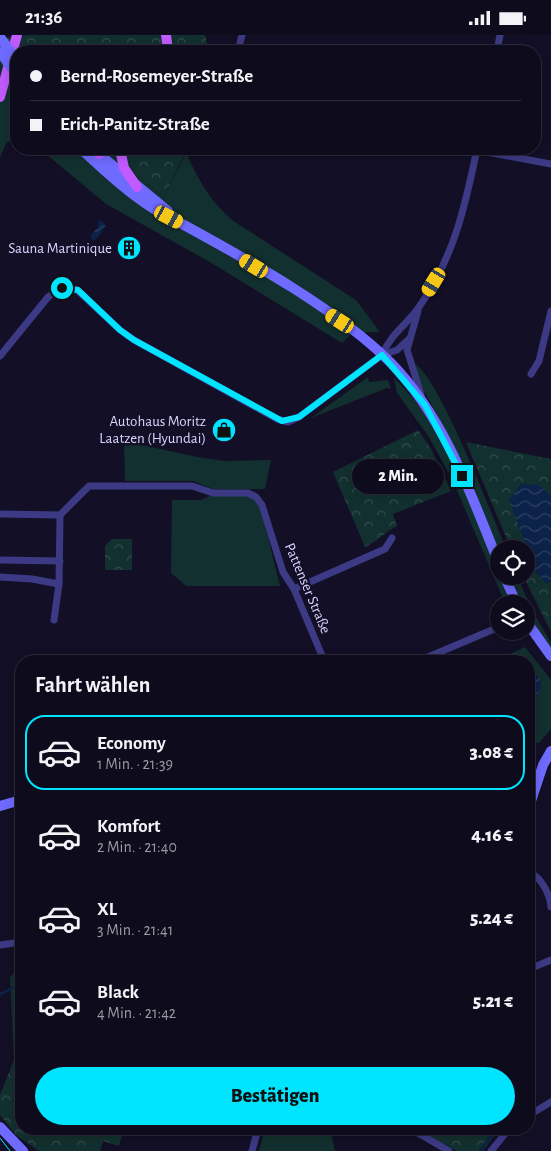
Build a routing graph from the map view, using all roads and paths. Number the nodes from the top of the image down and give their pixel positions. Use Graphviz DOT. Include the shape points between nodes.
graph roads {
  1 [pos="0,37"];
  2 [pos="0,52"];
  3 [pos="10,55"];
  4 [pos="10,66"];
  5 [pos="10,68"];
  6 [pos="1,94"];
  7 [pos="99,155"];
  8 [pos="99,155"];
  9 [pos="121,155"];
  10 [pos="476,155"];
  11 [pos="507,155"];
  12 [pos="551,164"];
  13 [pos="137,187"];
  14 [pos="184,225"];
  15 [pos="419,309"];
  16 [pos="551,311"];
  17 [pos="409,339"];
  18 [pos="382,355"];
  19 [pos="0,356"];
  20 [pos="531,374"];
  21 [pos="425,405"];
  22 [pos="0,514"];
  23 [pos="60,515"];
  24 [pos="392,538"];
  25 [pos="490,543"];
  26 [pos="0,560"];
  27 [pos="60,561"];
  28 [pos="0,577"];
  29 [pos="59,584"];
  30 [pos="294,589"];
  31 [pos="54,620"];
  32 [pos="490,631"];
  33 [pos="535,634"];
  34 [pos="322,655"];
  35 [pos="435,655"];
  36 [pos="551,657"];
  37 [pos="551,751"];
  38 [pos="535,789"];
  39 [pos="15,802"];
  40 [pos="0,806"];
  41 [pos="535,875"];
  42 [pos="551,901"];
  43 [pos="551,907"];
  44 [pos="15,943"];
  45 [pos="0,945"];
  46 [pos="551,960"];
  47 [pos="535,967"];
  48 [pos="551,1102"];
  49 [pos="535,1111"];
  50 [pos="0,1127"];
  51 [pos="256,1135"];
  52 [pos="421,1135"];
  53 [pos="504,1135"];
  54 [pos="23,1151"];
  55 [pos="252,1151"];
  56 [pos="449,1151"];
  57 [pos="491,1151"];
  1 -- 3 [label="street, bridge"];
  2 -- 4 [label="street, bridge"];
  5 -- 6 [label="main road"];
  7 -- 13 [label="street"];
  8 -- 14 [label="street" via="140,199"];
  9 -- 13 [label="main road" via="124,168"];
  10 -- 15 [label="street" via="459,229 441,272"];
  11 -- 12 [label="street"];
  13 -- 14 [label="street"];
  14 -- 18 [label="street" via="288,286 340,321"];
  15 -- 17 [label="street"];
  15 -- 18 [label="street" via="388,339"];
  16 -- 20 [label="street" via="539,361"];
  17 -- 18 [label="street" via="397,350"];
  17 -- 21 [label="street" via="409,361"];
  18 -- 19 [label="street" via="299,417 282,421 134,340 78,290 70,288 56,291"];
  18 -- 21 [label="street"];
  21 -- 25 [label="street" via="455,460"];
  22 -- 23 [label="street"];
  23 -- 27 [label="street"];
  23 -- 30 [label="street, Pattenser Straße" via="89,486 192,486 213,493 248,493 262,505 283,572"];
  24 -- 30 [label="street" via="385,549"];
  26 -- 27 [label="street"];
  27 -- 29 [label="street"];
  28 -- 29 [label="street"];
  29 -- 31 [label="street"];
  30 -- 34 [label="street, Pattenser Straße"];
  32 -- 35 [label="street"];
  33 -- 36 [label="street"];
  37 -- 38 [label="street"];
  39 -- 40 [label="street"];
  41 -- 42 [label="street"];
  42 -- 43 [label="street"];
  44 -- 45 [label="street"];
  46 -- 47 [label="street"];
  48 -- 49 [label="street"];
  50 -- 54 [label="street"];
  51 -- 55 [label="street"];
  52 -- 56 [label="street"];
  53 -- 57 [label="street"];
}
